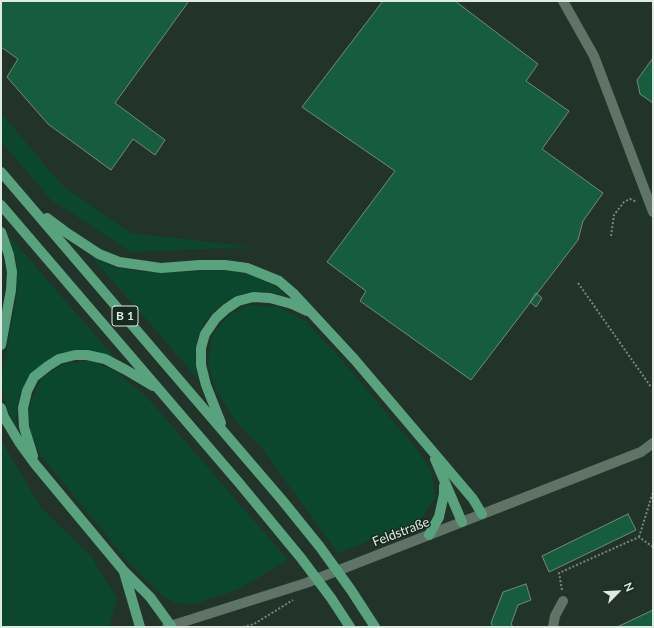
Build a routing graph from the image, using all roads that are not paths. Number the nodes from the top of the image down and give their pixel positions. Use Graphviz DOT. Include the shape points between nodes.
graph roads {
  1 [pos="563,1"];
  2 [pos="1,172"];
  3 [pos="27,201"];
  4 [pos="1,204"];
  5 [pos="653,212"];
  6 [pos="1,232"];
  7 [pos="312,313"];
  8 [pos="1,345"];
  9 [pos="163,393"];
  10 [pos="1,408"];
  11 [pos="224,430"];
  12 [pos="653,443"];
  13 [pos="653,451"];
  14 [pos="432,452"];
  15 [pos="641,452"];
  16 [pos="35,464"];
  17 [pos="444,482"];
  18 [pos="482,514"];
  19 [pos="462,522"];
  20 [pos="429,535"];
  21 [pos="123,570"];
  22 [pos="563,601"];
  23 [pos="169,626"];
  24 [pos="140,627"];
  25 [pos="350,627"];
  26 [pos="375,627"];
  27 [pos="553,627"];
  1 -- 5 [label="main road" via="594,56"];
  2 -- 3 [label="main road, B 1"];
  3 -- 7 [label="main road" via="67,233 100,254 119,262 161,268 225,265 247,268 279,281"];
  3 -- 11 [label="main road, B 1"];
  4 -- 9 [label="main road, B 1"];
  6 -- 8 [label="main road" via="12,272"];
  7 -- 11 [label="main road" via="270,298 253,298 238,301 216,318 205,334 201,348 201,365"];
  7 -- 14 [label="main road"];
  9 -- 16 [label="main road" via="105,359 75,355 48,366 34,377 23,408 24,427"];
  9 -- 25 [label="main road, B 1" via="301,558"];
  10 -- 16 [label="main road" via="19,442"];
  11 -- 26 [label="main road, B 1" via="320,547"];
  12 -- 15 [label="main road, Feldstraße"];
  13 -- 15 [label="main road, Feldstraße"];
  14 -- 17 [label="main road"];
  14 -- 18 [label="main road" via="473,499"];
  15 -- 18 [label="main road, Feldstraße"];
  16 -- 21 [label="main road"];
  17 -- 19 [label="main road"];
  17 -- 20 [label="main road" via="439,516"];
  18 -- 19 [label="main road, Feldstraße"];
  19 -- 20 [label="main road, Feldstraße"];
  20 -- 23 [label="main road, Feldstraße" via="306,583"];
  21 -- 23 [label="main road" via="150,597"];
  21 -- 24 [label="main road"];
  22 -- 27 [label="main road" via="555,616"];
}
